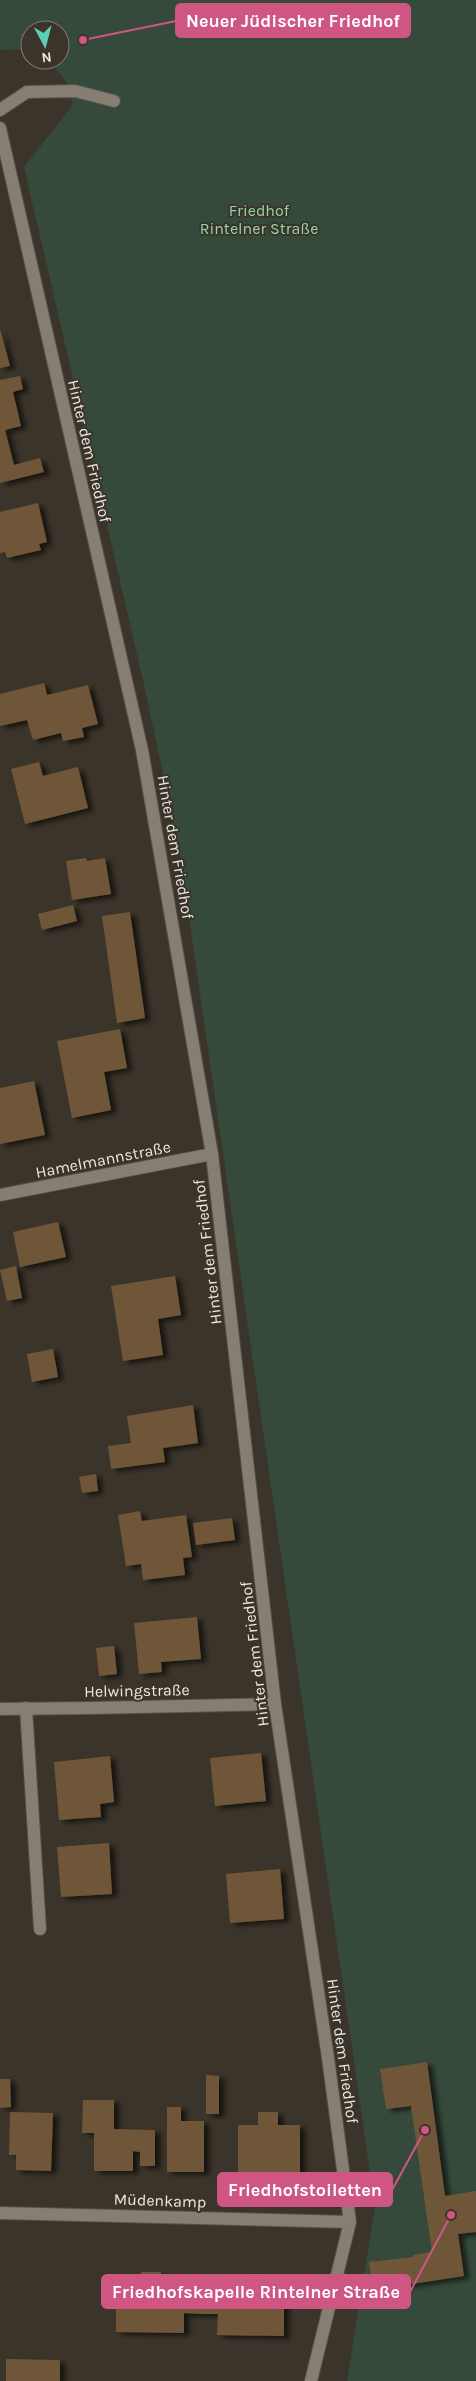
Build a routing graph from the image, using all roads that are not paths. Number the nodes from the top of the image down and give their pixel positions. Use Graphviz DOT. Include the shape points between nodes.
graph roads {
  1 [pos="114,101"];
  2 [pos="0,110"];
  3 [pos="0,128"];
  4 [pos="212,1154"];
  5 [pos="0,1195"];
  6 [pos="276,1704"];
  7 [pos="0,1708"];
  8 [pos="26,1708"];
  9 [pos="40,1929"];
  10 [pos="0,2212"];
  11 [pos="350,2222"];
  12 [pos="311,2381"];
  1 -- 2 [label="street" via="76,90 27,92"];
  3 -- 4 [label="street, Hinter dem Friedhof" via="142,750"];
  4 -- 5 [label="street, Hamelmannstraße"];
  4 -- 6 [label="street, Hinter dem Friedhof"];
  6 -- 8 [label="street, Helwingstraße"];
  6 -- 11 [label="street, Hinter dem Friedhof"];
  7 -- 8 [label="street, Helwingstraße"];
  8 -- 9 [label="street"];
  10 -- 11 [label="street, Müdenkamp"];
  11 -- 12 [label="street, Hinter dem Friedhof"];
}
